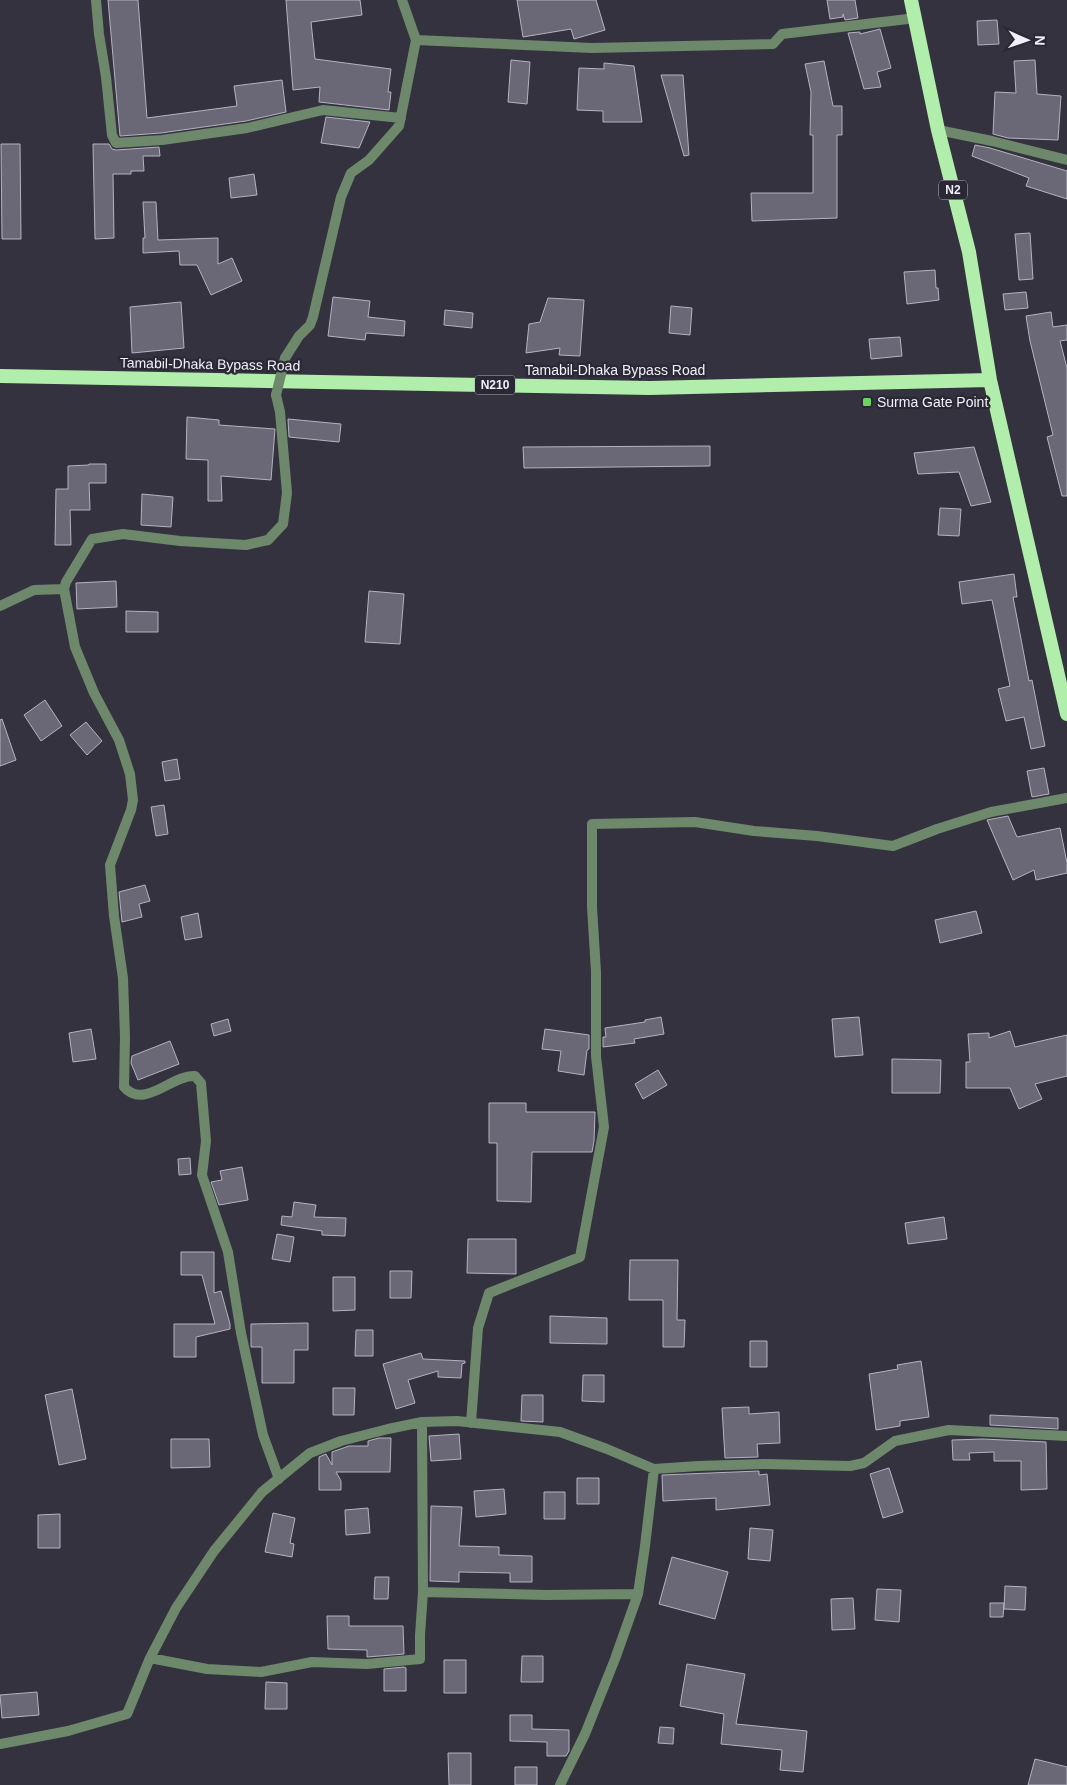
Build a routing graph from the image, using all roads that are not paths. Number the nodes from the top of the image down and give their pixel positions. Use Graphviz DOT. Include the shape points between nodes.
graph roads {
  1 [pos="96,0"];
  2 [pos="402,0"];
  3 [pos="911,0"];
  4 [pos="916,18"];
  5 [pos="416,40"];
  6 [pos="401,118"];
  7 [pos="938,130"];
  8 [pos="1067,160"];
  9 [pos="0,376"];
  10 [pos="990,380"];
  11 [pos="64,589"];
  12 [pos="0,606"];
  13 [pos="1067,714"];
  14 [pos="1067,798"];
  15 [pos="422,1422"];
  16 [pos="471,1423"];
  17 [pos="1067,1436"];
  18 [pos="654,1470"];
  19 [pos="279,1479"];
  20 [pos="423,1592"];
  21 [pos="638,1594"];
  22 [pos="150,1658"];
  23 [pos="0,1744"];
  24 [pos="560,1785"];
  1 -- 6 [label="street" via="112,135 116,143 247,128 323,110"];
  2 -- 5 [label="street"];
  3 -- 4 [label="highway, N2"];
  4 -- 5 [label="street" via="782,34 773,44 592,48"];
  4 -- 7 [label="highway, N2"];
  5 -- 6 [label="street"];
  6 -- 11 [label="street, bridge" via="399,126 375,154 351,173 341,197 313,318 285,358 276,395 287,493 283,524 268,540 246,545 123,534 92,539"];
  7 -- 8 [label="street"];
  7 -- 10 [label="highway, N2" via="969,252"];
  9 -- 10 [label="highway, Tamabil-Dhaka Bypass Road / N210" via="650,388"];
  10 -- 13 [label="highway, N2"];
  11 -- 12 [label="street" via="34,590"];
  11 -- 19 [label="street" via="75,647 119,740 130,774 131,810 110,865 123,978 124,1087 128,1092 143,1096 185,1076 195,1076 201,1083 206,1141 202,1176 228,1252 263,1435"];
  14 -- 16 [label="street" via="991,812 893,846 754,832 695,822 592,824 596,1056 604,1127 580,1257 489,1293 478,1328"];
  15 -- 16 [label="street"];
  15 -- 19 [label="street" via="340,1441 310,1453"];
  15 -- 20 [label="street"];
  16 -- 18 [label="street" via="560,1432"];
  17 -- 18 [label="street" via="949,1430 895,1441 864,1463 850,1466 766,1464"];
  18 -- 21 [label="street"];
  19 -- 22 [label="street" via="262,1492 214,1551 176,1608"];
  20 -- 21 [label="street"];
  20 -- 22 [label="street" via="420,1659 367,1664 312,1662 261,1672 207,1669"];
  21 -- 24 [label="street" via="585,1734"];
  22 -- 23 [label="street" via="127,1714 68,1731"];
}
